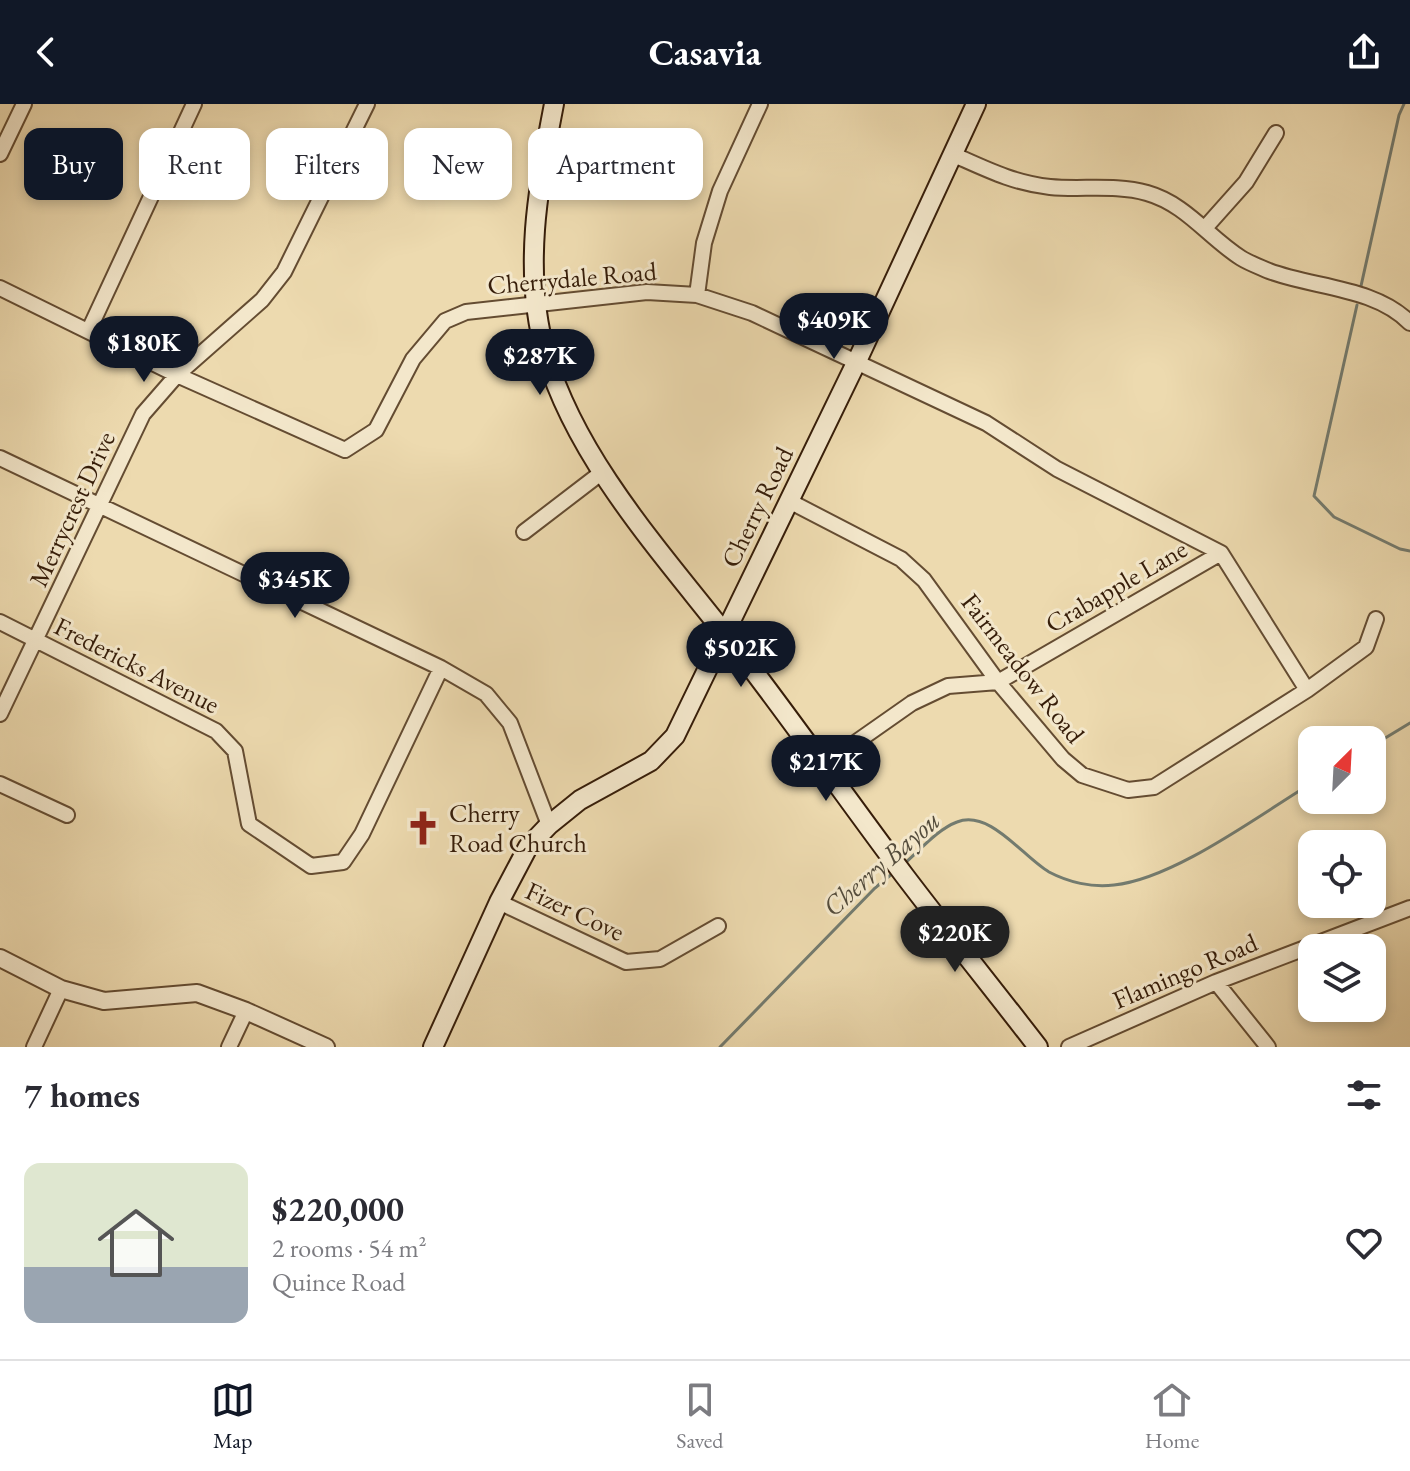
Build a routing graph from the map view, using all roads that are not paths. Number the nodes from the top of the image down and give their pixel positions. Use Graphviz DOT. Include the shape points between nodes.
graph roads {
  1 [pos="24,104"];
  2 [pos="194,104"];
  3 [pos="367,104"];
  4 [pos="554,104"];
  5 [pos="760,104"];
  6 [pos="976,104"];
  7 [pos="1276,133"];
  8 [pos="0,154"];
  9 [pos="952,154"];
  10 [pos="1205,228"];
  11 [pos="0,288"];
  12 [pos="697,295"];
  13 [pos="535,303"];
  14 [pos="1410,323"];
  15 [pos="89,330"];
  16 [pos="857,361"];
  17 [pos="177,375"];
  18 [pos="0,458"];
  19 [pos="601,473"];
  20 [pos="789,501"];
  21 [pos="100,506"];
  22 [pos="524,532"];
  23 [pos="1221,553"];
  24 [pos="1376,619"];
  25 [pos="0,622"];
  26 [pos="725,633"];
  27 [pos="38,640"];
  28 [pos="441,668"];
  29 [pos="998,682"];
  30 [pos="1307,690"];
  31 [pos="0,714"];
  32 [pos="825,764"];
  33 [pos="0,784"];
  34 [pos="67,815"];
  35 [pos="549,825"];
  36 [pos="499,902"];
  37 [pos="1410,908"];
  38 [pos="718,926"];
  39 [pos="0,958"];
  40 [pos="1216,982"];
  41 [pos="61,989"];
  42 [pos="246,1011"];
  43 [pos="34,1047"];
  44 [pos="229,1047"];
  45 [pos="326,1047"];
  46 [pos="433,1047"];
  47 [pos="1038,1047"];
  48 [pos="1069,1047"];
  49 [pos="1268,1047"];
  1 -- 8 [label="street"];
  2 -- 15 [label="street"];
  3 -- 17 [label="street, Merrycrest Drive" via="284,272 262,300"];
  4 -- 13 [label="main road" via="533,241"];
  5 -- 12 [label="street" via="720,191 704,243"];
  6 -- 9 [label="main road, Cherry Road"];
  7 -- 10 [label="street" via="1246,182"];
  9 -- 10 [label="street" via="1014,182 1146,192 1180,207"];
  9 -- 16 [label="main road, Cherry Road"];
  10 -- 14 [label="street" via="1241,259 1360,296 1399,311"];
  11 -- 15 [label="street, Cherrydale Road"];
  12 -- 13 [label="street, Cherrydale Road" via="647,292"];
  12 -- 16 [label="street, Cherrydale Road" via="752,313"];
  13 -- 17 [label="street, Cherrydale Road" via="466,312 445,321 413,359 376,430 345,450"];
  13 -- 19 [label="main road" via="562,398"];
  15 -- 17 [label="street, Cherrydale Road"];
  16 -- 20 [label="main road, Cherry Road"];
  16 -- 23 [label="street, Cherrydale Road" via="986,423 1057,469"];
  17 -- 21 [label="street, Merrycrest Drive" via="143,414"];
  18 -- 21 [label="street"];
  19 -- 22 [label="street"];
  19 -- 26 [label="main road"];
  20 -- 26 [label="main road, Cherry Road"];
  20 -- 29 [label="street, Fairmeadow Road" via="901,559 924,580"];
  21 -- 27 [label="street, Merrycrest Drive"];
  21 -- 28 [label="street"];
  23 -- 29 [label="street, Crabapple Lane"];
  23 -- 30 [label="street"];
  24 -- 30 [label="street, Fairmeadow Road" via="1366,647"];
  25 -- 27 [label="street, Fredericks Avenue"];
  26 -- 32 [label="main road"];
  26 -- 35 [label="main road, Cherry Road" via="675,736 651,761 580,800"];
  27 -- 28 [label="street, Fredericks Avenue" via="216,731 235,751 249,824 311,866 343,862 356,843"];
  27 -- 31 [label="street, Merrycrest Drive"];
  28 -- 35 [label="street" via="486,694 510,723"];
  29 -- 30 [label="street, Fairmeadow Road" via="1082,775 1128,790 1154,787"];
  29 -- 32 [label="street, Crabapple Lane" via="948,686 912,703"];
  32 -- 47 [label="main road"];
  33 -- 34 [label="street"];
  35 -- 36 [label="main road, Cherry Road" via="528,847"];
  36 -- 38 [label="street, Fizer Cove" via="626,962 660,959"];
  36 -- 46 [label="main road, Cherry Road"];
  37 -- 40 [label="street, Flamingo Road"];
  39 -- 41 [label="street"];
  40 -- 48 [label="street, Flamingo Road"];
  40 -- 49 [label="street"];
  41 -- 42 [label="street" via="104,1001 197,993"];
  41 -- 43 [label="street"];
  42 -- 44 [label="street"];
  42 -- 45 [label="street"];
}
